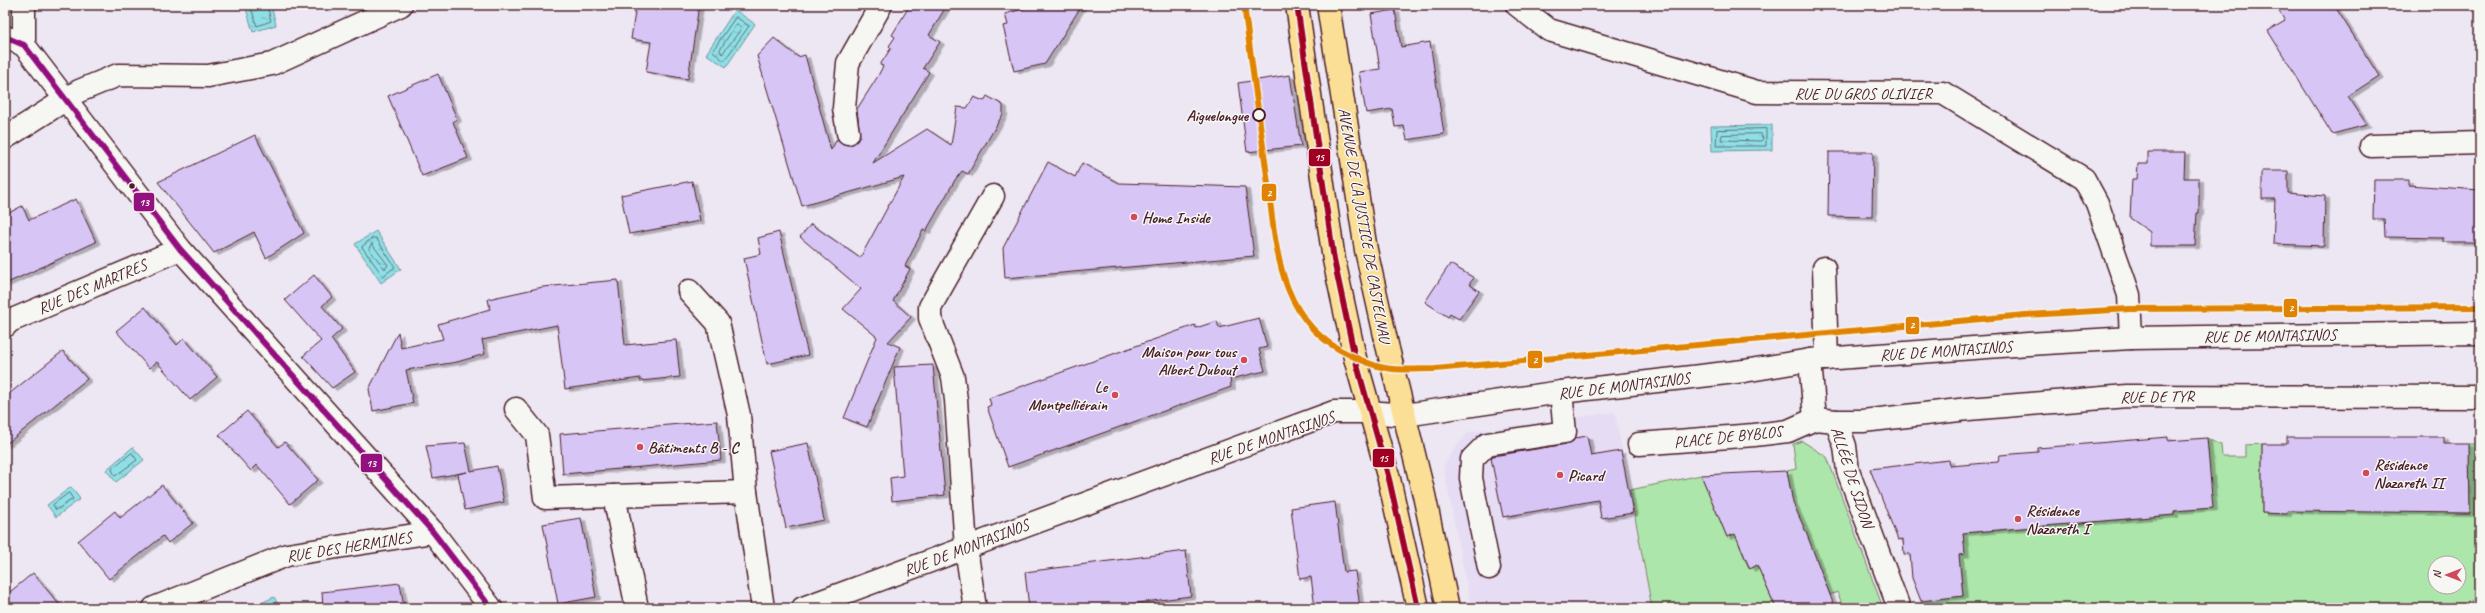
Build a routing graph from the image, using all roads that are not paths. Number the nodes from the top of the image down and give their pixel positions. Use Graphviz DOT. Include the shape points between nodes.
graph roads {
  1 [pos="24,5"];
  2 [pos="401,5"];
  3 [pos="881,5"];
  4 [pos="1297,5"];
  5 [pos="1328,5"];
  6 [pos="1517,5"];
  7 [pos="15,41"];
  8 [pos="64,100"];
  9 [pos="848,133"];
  10 [pos="5,138"];
  11 [pos="2480,143"];
  12 [pos="2371,146"];
  13 [pos="993,196"];
  14 [pos="180,249"];
  15 [pos="1824,268"];
  16 [pos="689,291"];
  17 [pos="5,326"];
  18 [pos="2480,333"];
  19 [pos="2131,338"];
  20 [pos="1818,360"];
  21 [pos="1561,392"];
  22 [pos="2480,397"];
  23 [pos="516,409"];
  24 [pos="1369,412"];
  25 [pos="1405,415"];
  26 [pos="1814,419"];
  27 [pos="1836,421"];
  28 [pos="1640,444"];
  29 [pos="746,492"];
  30 [pos="614,496"];
  31 [pos="433,532"];
  32 [pos="966,548"];
  33 [pos="1489,568"];
  34 [pos="154,608"];
  35 [pos="490,608"];
  36 [pos="637,608"];
  37 [pos="763,608"];
  38 [pos="803,608"];
  39 [pos="975,608"];
  40 [pos="1418,608"];
  41 [pos="1448,608"];
  42 [pos="1899,608"];
  1 -- 7 [label="street"];
  2 -- 8 [label="street" via="272,64 208,76 118,75 90,85"];
  3 -- 9 [label="street" via="848,63 844,108"];
  4 -- 24 [label="main road, AVENUE DE LA JUSTICE DE CASTELNAU" via="1334,260"];
  5 -- 25 [label="main road, AVENUE DE LA JUSTICE DE CASTELNAU" via="1366,250"];
  6 -- 19 [label="street, RUE DU GROS OLIVIER" via="1549,30 1757,92 1943,94 2084,179 2097,203 2125,283"];
  7 -- 8 [label="street"];
  8 -- 10 [label="street"];
  8 -- 14 [label="street"];
  11 -- 12 [label="street"];
  13 -- 32 [label="street" via="930,307 930,318 954,385"];
  14 -- 17 [label="street, RUE DES MARTRES" via="18,318"];
  14 -- 31 [label="street"];
  15 -- 20 [label="street, ALLÉE DE SIDON"];
  16 -- 29 [label="street" via="718,323 739,415"];
  18 -- 19 [label="street, RUE DE MONTASINOS"];
  19 -- 20 [label="street, RUE DE MONTASINOS"];
  20 -- 21 [label="street, RUE DE MONTASINOS"];
  20 -- 26 [label="street, ALLÉE DE SIDON"];
  21 -- 25 [label="street, RUE DE MONTASINOS"];
  21 -- 33 [label="street" via="1565,432 1487,444 1472,459 1471,478"];
  22 -- 27 [label="street, RUE DE TYR" via="2127,396 1968,409 1863,421"];
  23 -- 30 [label="street" via="537,434 545,498"];
  24 -- 25 [label="street, RUE DE MONTASINOS"];
  24 -- 32 [label="street, RUE DE MONTASINOS" via="1328,414"];
  24 -- 40 [label="main road, AVENUE DE LA JUSTICE DE CASTELNAU" via="1389,479"];
  25 -- 41 [label="main road, AVENUE DE LA JUSTICE DE CASTELNAU"];
  26 -- 27 [label="street, ALLÉE DE SIDON"];
  26 -- 28 [label="street, PLACE DE BYBLOS" via="1788,431"];
  27 -- 42 [label="street, ALLÉE DE SIDON" via="1845,446 1848,472"];
  29 -- 30 [label="street"];
  29 -- 37 [label="street"];
  30 -- 36 [label="street"];
  31 -- 34 [label="street, RUE DES HERMINES" via="287,555"];
  31 -- 35 [label="street"];
  32 -- 38 [label="street, RUE DE MONTASINOS"];
  32 -- 39 [label="street"];
}
